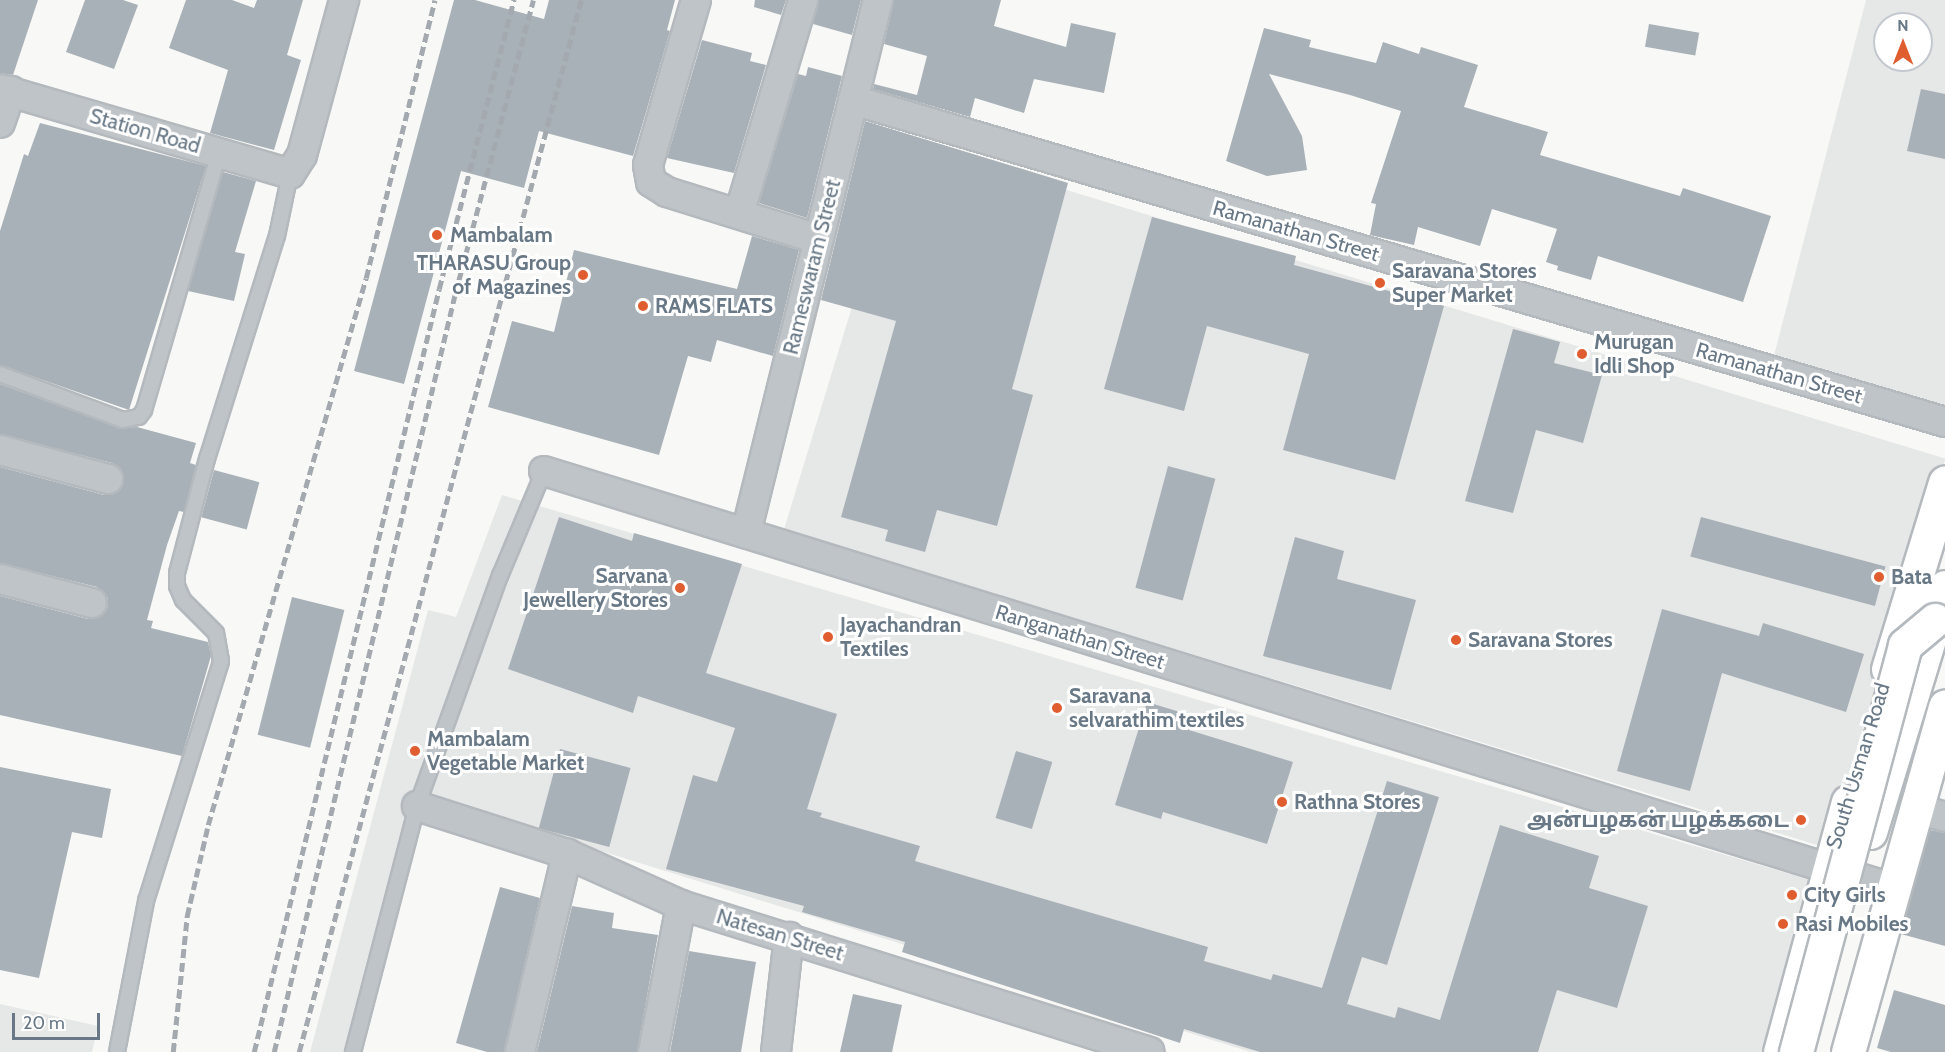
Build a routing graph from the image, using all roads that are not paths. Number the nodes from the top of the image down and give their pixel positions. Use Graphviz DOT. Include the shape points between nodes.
graph roads {
  1 [pos="344,0"];
  2 [pos="696,0"];
  3 [pos="803,0"];
  4 [pos="878,0"];
  5 [pos="5,90"];
  6 [pos="853,100"];
  7 [pos="0,123"];
  8 [pos="219,153"];
  9 [pos="290,174"];
  10 [pos="739,214"];
  11 [pos="818,239"];
  12 [pos="0,374"];
  13 [pos="1945,422"];
  14 [pos="0,450"];
  15 [pos="544,471"];
  16 [pos="108,480"];
  17 [pos="1945,483"];
  18 [pos="746,533"];
  19 [pos="0,579"];
  20 [pos="1945,587"];
  21 [pos="92,603"];
  22 [pos="1935,620"];
  23 [pos="1945,706"];
  24 [pos="417,806"];
  25 [pos="1914,808"];
  26 [pos="1945,817"];
  27 [pos="567,854"];
  28 [pos="1827,868"];
  29 [pos="1892,888"];
  30 [pos="681,905"];
  31 [pos="789,937"];
  32 [pos="117,1052"];
  33 [pos="353,1052"];
  34 [pos="520,1052"];
  35 [pos="653,1052"];
  36 [pos="776,1052"];
  37 [pos="1149,1052"];
  38 [pos="1780,1052"];
  39 [pos="1796,1052"];
  40 [pos="1811,1052"];
  41 [pos="1848,1052"];
  1 -- 9 [label="street" via="302,155"];
  2 -- 10 [label="street" via="648,174 657,188"];
  3 -- 10 [label="street"];
  4 -- 6 [label="street, Rameswaram Street"];
  5 -- 7 [label="street"];
  5 -- 8 [label="street, Station Road"];
  6 -- 11 [label="street, Rameswaram Street"];
  6 -- 13 [label="street, Ramanathan Street"];
  8 -- 9 [label="street, Station Road"];
  8 -- 12 [label="lane" via="139,417 123,420"];
  9 -- 32 [label="lane" via="277,236 207,459 177,573 183,600 216,633 221,661 146,901"];
  10 -- 11 [label="street"];
  11 -- 18 [label="street, Rameswaram Street"];
  14 -- 16 [label="street"];
  15 -- 18 [label="street, Ranganathan Street"];
  15 -- 24 [label="lane" via="500,576"];
  17 -- 28 [label="street, South Usman Road"];
  18 -- 28 [label="street, Ranganathan Street"];
  19 -- 21 [label="street"];
  20 -- 22 [label="street"];
  22 -- 39 [label="street, bridge" via="1905,645"];
  22 -- 40 [label="street"];
  23 -- 25 [label="street"];
  24 -- 27 [label="street, Natesan Street"];
  24 -- 33 [label="lane"];
  25 -- 26 [label="street"];
  25 -- 29 [label="street"];
  27 -- 30 [label="street, Natesan Street"];
  27 -- 34 [label="street"];
  28 -- 29 [label="street, Ranganathan Street"];
  28 -- 38 [label="street, South Usman Road"];
  29 -- 41 [label="street"];
  30 -- 31 [label="street, Natesan Street"];
  30 -- 35 [label="street"];
  31 -- 36 [label="street"];
  31 -- 37 [label="street, Natesan Street"];
}
